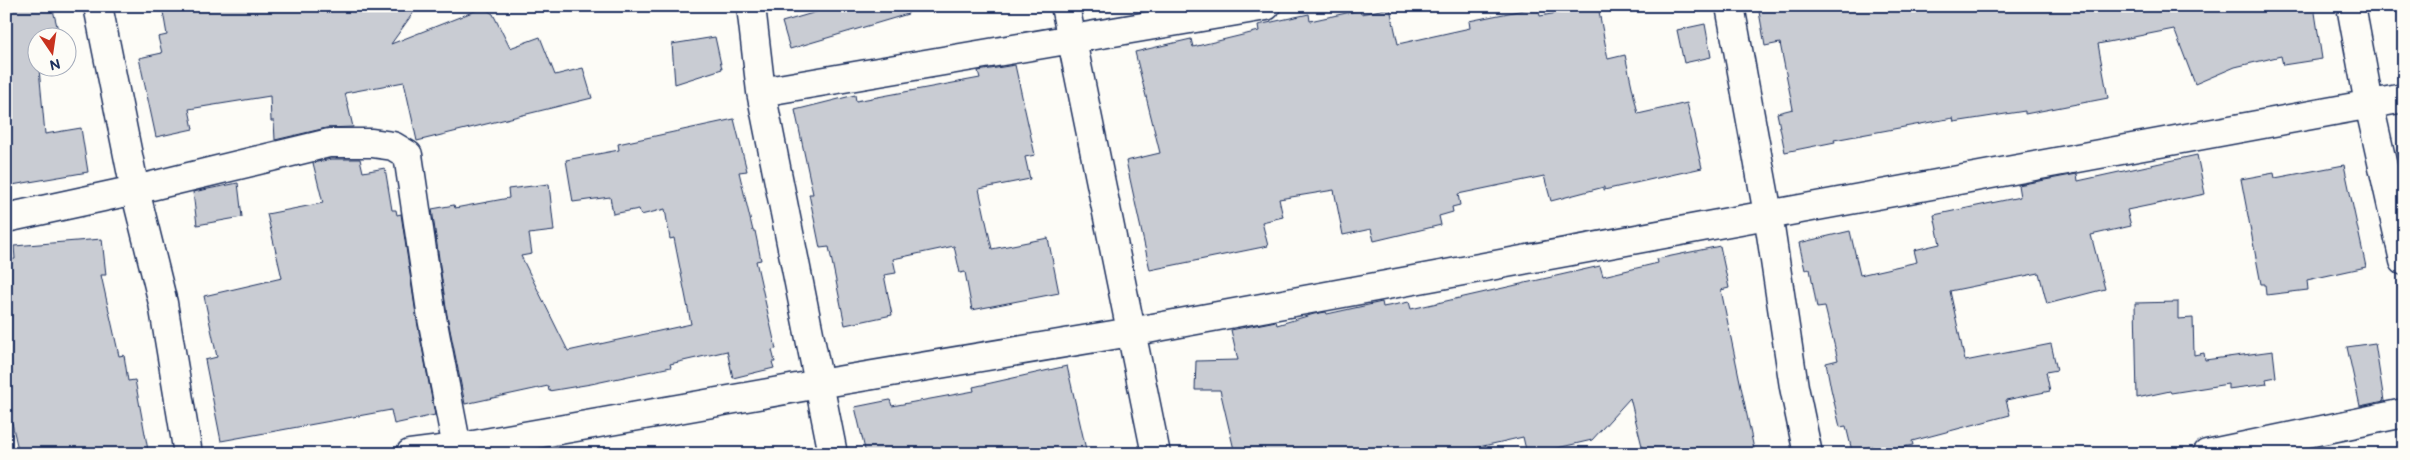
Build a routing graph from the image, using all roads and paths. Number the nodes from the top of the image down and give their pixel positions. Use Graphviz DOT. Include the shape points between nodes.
graph roads {
  1 [pos="98,6"];
  2 [pos="751,6"];
  3 [pos="1065,6"];
  4 [pos="1266,6"];
  5 [pos="1730,6"];
  6 [pos="2352,6"];
  7 [pos="1071,38"];
  8 [pos="761,92"];
  9 [pos="2404,98"];
  10 [pos="2369,104"];
  11 [pos="135,190"];
  12 [pos="1768,214"];
  13 [pos="6,218"];
  14 [pos="2404,261"];
  15 [pos="1131,332"];
  16 [pos="819,384"];
  17 [pos="2404,414"];
  18 [pos="457,448"];
  19 [pos="188,454"];
  20 [pos="410,454"];
  21 [pos="832,454"];
  22 [pos="1156,454"];
  23 [pos="1808,454"];
  24 [pos="2207,454"];
  1 -- 11 [label="street"];
  2 -- 8 [label="street"];
  3 -- 7 [label="street"];
  4 -- 7 [label="street"];
  5 -- 12 [label="street"];
  6 -- 10 [label="street"];
  7 -- 8 [label="street"];
  7 -- 15 [label="street"];
  8 -- 16 [label="street"];
  9 -- 10 [label="street"];
  10 -- 12 [label="street"];
  10 -- 14 [label="street"];
  11 -- 13 [label="street"];
  11 -- 18 [label="street" via="329,143 393,146 408,155 432,318"];
  11 -- 19 [label="street" via="163,304"];
  12 -- 15 [label="street"];
  12 -- 23 [label="street" via="1794,387"];
  15 -- 16 [label="street"];
  15 -- 22 [label="street"];
  16 -- 18 [label="street"];
  16 -- 21 [label="street"];
  17 -- 24 [label="street"];
  18 -- 20 [label="street"];
}
